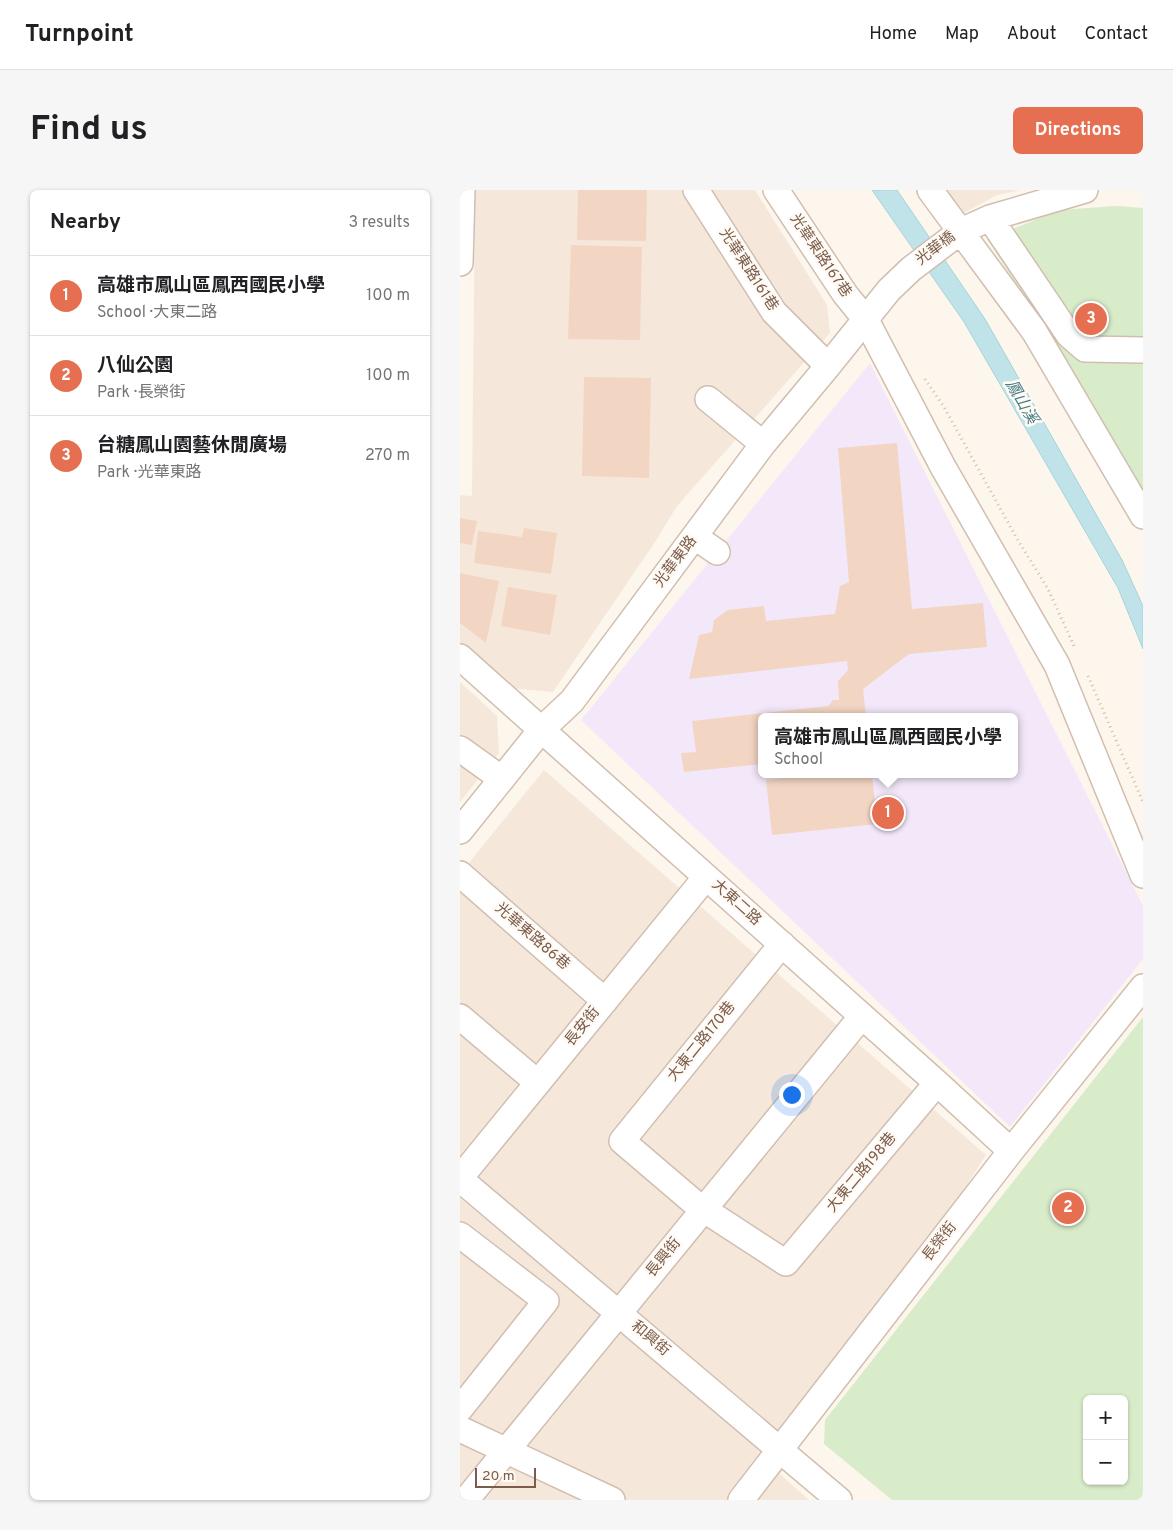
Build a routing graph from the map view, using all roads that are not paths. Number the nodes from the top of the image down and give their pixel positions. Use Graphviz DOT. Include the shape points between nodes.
graph roads {
  1 [pos="462,190"];
  2 [pos="696,190"];
  3 [pos="776,190"];
  4 [pos="930,190"];
  5 [pos="1085,190"];
  6 [pos="990,218"];
  7 [pos="961,231"];
  8 [pos="460,262"];
  9 [pos="889,290"];
  10 [pos="866,320"];
  11 [pos="1143,350"];
  12 [pos="828,366"];
  13 [pos="708,399"];
  14 [pos="763,444"];
  15 [pos="1143,516"];
  16 [pos="695,537"];
  17 [pos="717,552"];
  18 [pos="460,657"];
  19 [pos="541,730"];
  20 [pos="460,749"];
  21 [pos="502,779"];
  22 [pos="460,831"];
  23 [pos="460,874"];
  24 [pos="1143,875"];
  25 [pos="706,876"];
  26 [pos="782,944"];
  27 [pos="1143,987"];
  28 [pos="605,1001"];
  29 [pos="862,1016"];
  30 [pos="460,1017"];
  31 [pos="538,1083"];
  32 [pos="937,1083"];
  33 [pos="1011,1151"];
  34 [pos="460,1179"];
  35 [pos="704,1210"];
  36 [pos="460,1235"];
  37 [pos="619,1313"];
  38 [pos="460,1409"];
  39 [pos="460,1429"];
  40 [pos="506,1450"];
  41 [pos="780,1450"];
  42 [pos="466,1500"];
  43 [pos="612,1500"];
  44 [pos="742,1500"];
  45 [pos="839,1500"];
  1 -- 8 [label="street"];
  2 -- 12 [label="street, 光華東路161巷" via="774,312"];
  3 -- 10 [label="street, 光華東路167巷"];
  4 -- 7 [label="street"];
  5 -- 6 [label="street"];
  6 -- 7 [label="street, 光華橋"];
  6 -- 11 [label="street" via="1069,335 1085,349"];
  7 -- 9 [label="street, 光華橋" via="910,268"];
  7 -- 15 [label="street" via="1034,331"];
  9 -- 10 [label="street, 光華東路"];
  10 -- 12 [label="street, 光華東路"];
  10 -- 24 [label="street, 光華東路167巷" via="943,467 1056,665"];
  12 -- 14 [label="street, 光華東路"];
  13 -- 14 [label="street"];
  14 -- 16 [label="street, 光華東路"];
  16 -- 17 [label="street"];
  16 -- 19 [label="street, 光華東路" via="572,702"];
  18 -- 19 [label="street, 大東二路"];
  19 -- 21 [label="street, 光華東路"];
  19 -- 25 [label="street, 大東二路"];
  20 -- 21 [label="street"];
  21 -- 22 [label="street, 光華東路"];
  23 -- 28 [label="street, 光華東路86巷"];
  25 -- 26 [label="street, 大東二路"];
  25 -- 28 [label="street, 長安街"];
  26 -- 29 [label="street, 大東二路"];
  26 -- 35 [label="street, 大東二路170巷" via="622,1141"];
  27 -- 33 [label="street, 長榮街"];
  28 -- 31 [label="street, 長安街"];
  29 -- 32 [label="street, 大東二路"];
  29 -- 35 [label="street, 長興街"];
  30 -- 31 [label="street"];
  31 -- 34 [label="street, 長安街"];
  32 -- 33 [label="street, 大東二路"];
  32 -- 35 [label="street, 大東二路198巷" via="786,1263"];
  33 -- 41 [label="street, 長榮街"];
  34 -- 37 [label="street, 和興街"];
  35 -- 37 [label="street, 長興街"];
  36 -- 38 [label="street" via="546,1301"];
  37 -- 40 [label="street, 長興街"];
  37 -- 41 [label="street, 和興街"];
  39 -- 40 [label="street"];
  40 -- 42 [label="street, 長興街"];
  40 -- 43 [label="street"];
  41 -- 44 [label="street, 長榮街"];
  41 -- 45 [label="street, 和興街"];
}
